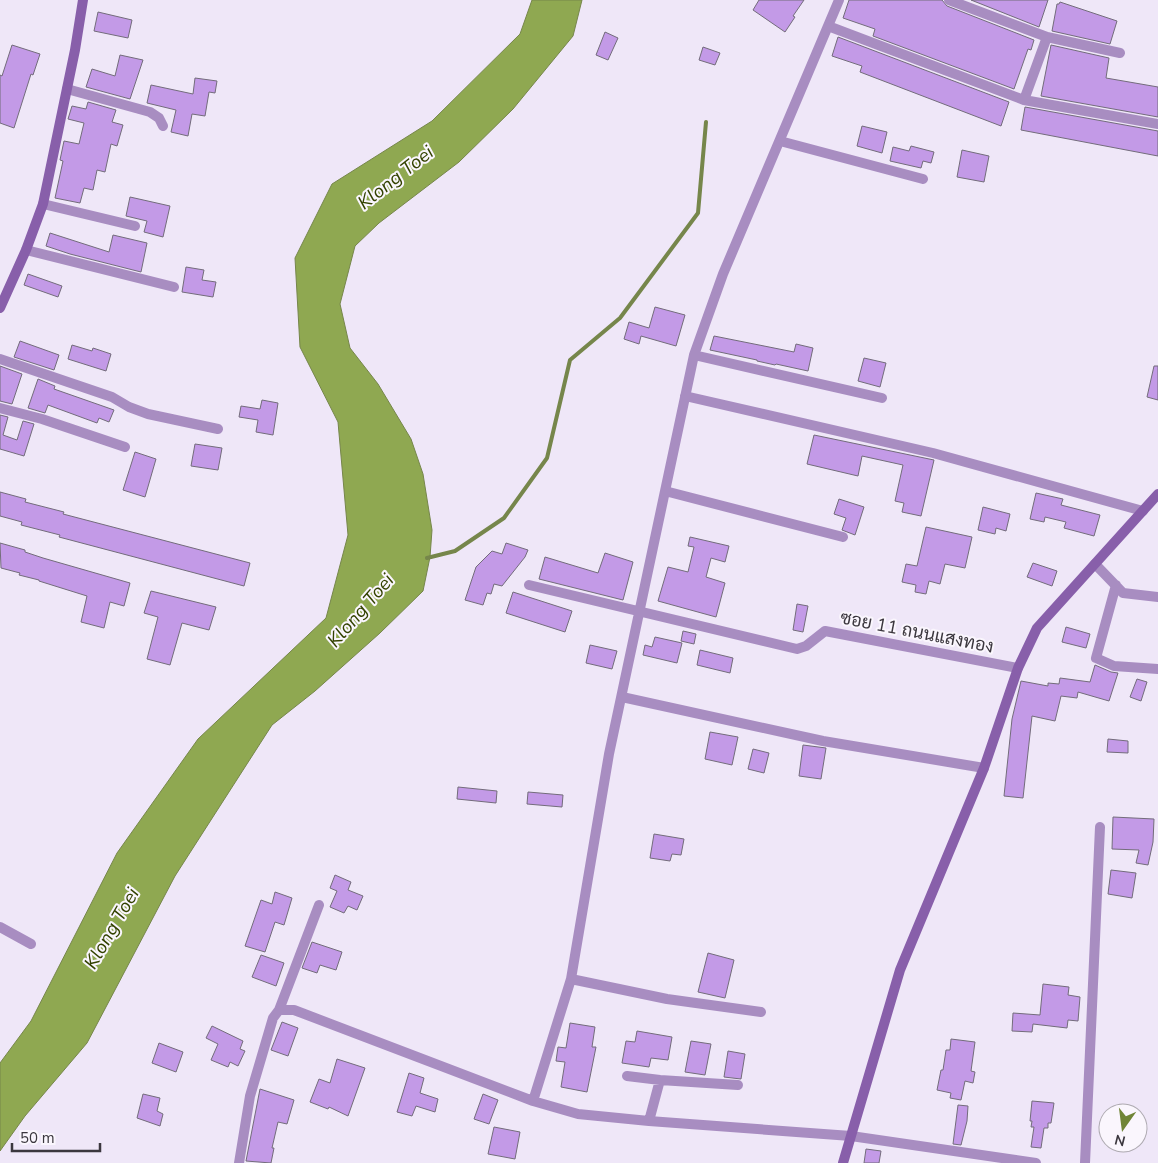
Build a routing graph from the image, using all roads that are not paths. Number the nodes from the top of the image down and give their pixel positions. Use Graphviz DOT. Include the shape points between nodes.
graph roads {
  1 [pos="83,0"];
  2 [pos="838,0"];
  3 [pos="949,0"];
  4 [pos="828,26"];
  5 [pos="1047,37"];
  6 [pos="1120,53"];
  7 [pos="67,89"];
  8 [pos="1024,100"];
  9 [pos="1158,124"];
  10 [pos="162,126"];
  11 [pos="780,141"];
  12 [pos="923,179"];
  13 [pos="43,204"];
  14 [pos="135,226"];
  15 [pos="26,250"];
  16 [pos="174,287"];
  17 [pos="0,308"];
  18 [pos="694,355"];
  19 [pos="0,359"];
  20 [pos="685,396"];
  21 [pos="882,398"];
  22 [pos="0,408"];
  23 [pos="218,429"];
  24 [pos="125,447"];
  25 [pos="665,491"];
  26 [pos="1158,494"];
  27 [pos="1143,511"];
  28 [pos="843,537"];
  29 [pos="1095,564"];
  30 [pos="529,585"];
  31 [pos="1116,585"];
  32 [pos="1158,597"];
  33 [pos="640,613"];
  34 [pos="1018,668"];
  35 [pos="1158,669"];
  36 [pos="622,697"];
  37 [pos="984,768"];
  38 [pos="1100,828"];
  39 [pos="319,905"];
  40 [pos="0,927"];
  41 [pos="31,944"];
  42 [pos="571,979"];
  43 [pos="279,1010"];
  44 [pos="761,1012"];
  45 [pos="627,1076"];
  46 [pos="660,1080"];
  47 [pos="738,1085"];
  48 [pos="533,1100"];
  49 [pos="649,1121"];
  50 [pos="851,1136"];
  51 [pos="239,1163"];
  52 [pos="843,1163"];
  53 [pos="1036,1163"];
  54 [pos="1085,1163"];
  1 -- 7 [label="street"];
  2 -- 4 [label="street"];
  3 -- 5 [label="street"];
  4 -- 8 [label="street"];
  4 -- 11 [label="street"];
  5 -- 6 [label="street"];
  5 -- 8 [label="street"];
  7 -- 10 [label="street" via="150,112 159,118"];
  7 -- 13 [label="street"];
  8 -- 9 [label="street"];
  11 -- 12 [label="street"];
  11 -- 18 [label="street" via="723,274"];
  13 -- 14 [label="street"];
  13 -- 15 [label="street"];
  15 -- 16 [label="street"];
  15 -- 17 [label="street"];
  18 -- 20 [label="street"];
  18 -- 21 [label="street"];
  19 -- 23 [label="street" via="112,397 148,414"];
  20 -- 25 [label="street"];
  20 -- 27 [label="street" via="933,452"];
  22 -- 24 [label="street"];
  25 -- 28 [label="street"];
  25 -- 33 [label="street"];
  26 -- 27 [label="street"];
  27 -- 29 [label="street"];
  29 -- 31 [label="street"];
  29 -- 34 [label="street" via="1037,628"];
  30 -- 33 [label="street, ซอย 11 ถนนแสงทอง"];
  31 -- 32 [label="street" via="1123,593"];
  31 -- 35 [label="street" via="1096,658 1114,666"];
  33 -- 34 [label="street, ซอย 11 ถนนแสงทอง" via="797,649 825,631"];
  33 -- 36 [label="street"];
  34 -- 37 [label="street"];
  36 -- 37 [label="street" via="823,742"];
  36 -- 42 [label="street" via="609,754"];
  37 -- 50 [label="street" via="900,970"];
  38 -- 54 [label="street"];
  39 -- 43 [label="street"];
  40 -- 41 [label="street"];
  42 -- 44 [label="street" via="667,999"];
  42 -- 48 [label="street"];
  43 -- 48 [label="street" via="294,1010"];
  43 -- 51 [label="street" via="273,1018 250,1096"];
  45 -- 46 [label="street"];
  46 -- 47 [label="street"];
  46 -- 49 [label="street"];
  48 -- 49 [label="street" via="578,1114"];
  49 -- 50 [label="street"];
  50 -- 52 [label="street"];
  50 -- 53 [label="street"];
}
